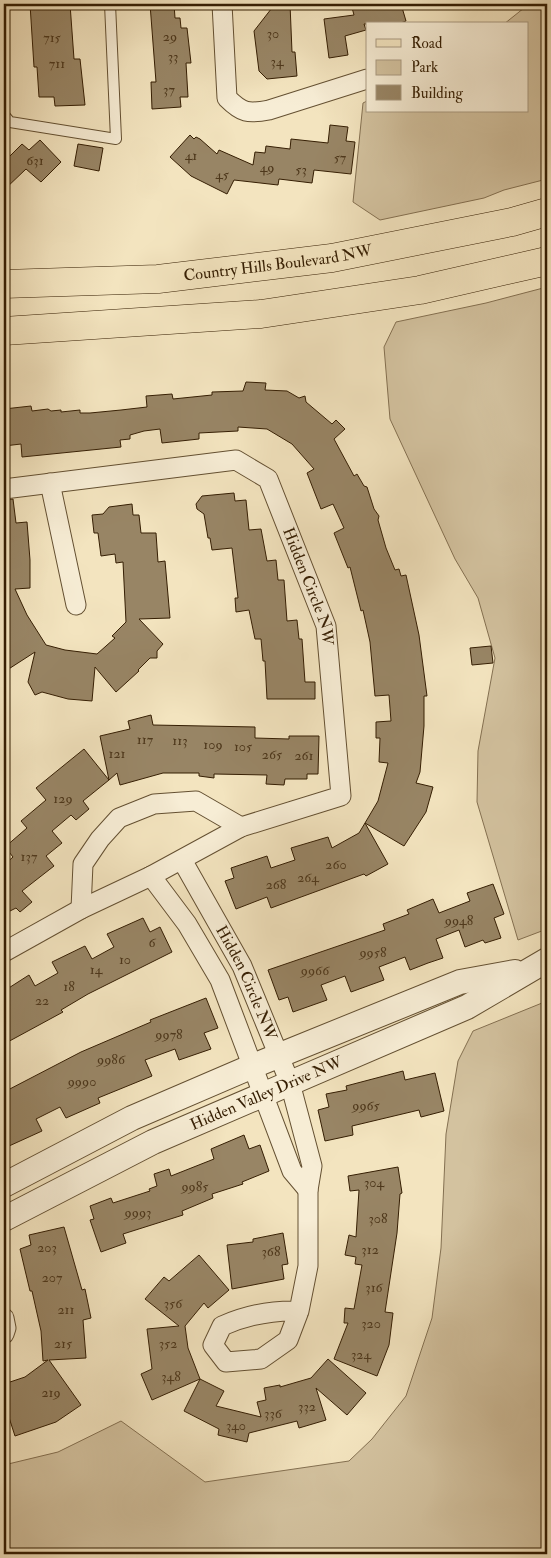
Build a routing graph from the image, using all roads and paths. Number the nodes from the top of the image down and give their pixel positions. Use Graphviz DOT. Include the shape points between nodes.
graph roads {
  1 [pos="110,4"];
  2 [pos="222,4"];
  3 [pos="366,79"];
  4 [pos="4,115"];
  5 [pos="547,212"];
  6 [pos="547,261"];
  7 [pos="4,284"];
  8 [pos="4,331"];
  9 [pos="50,483"];
  10 [pos="4,489"];
  11 [pos="76,605"];
  12 [pos="240,828"];
  13 [pos="182,860"];
  14 [pos="151,876"];
  15 [pos="81,908"];
  16 [pos="4,952"];
  17 [pos="538,965"];
  18 [pos="278,1055"];
  19 [pos="253,1066"];
  20 [pos="290,1083"];
  21 [pos="264,1094"];
  22 [pos="4,1185"];
  23 [pos="308,1190"];
  24 [pos="4,1218"];
  25 [pos="300,1311"];
  26 [pos="4,1318"];
  27 [pos="4,1334"];
  1 -- 4 [label="lane" via="116,138 10,122"];
  2 -- 3 [label="street" via="227,98 239,110 253,113 269,110"];
  5 -- 7 [label="main road, Country Hills Boulevard NW" via="332,258 158,279"];
  6 -- 8 [label="main road" via="420,290 261,314"];
  9 -- 10 [label="street, Hidden Circle NW"];
  9 -- 11 [label="street"];
  9 -- 12 [label="street, Hidden Circle NW" via="236,460 268,479 326,626 341,796"];
  12 -- 13 [label="street, Hidden Circle NW"];
  12 -- 15 [label="street" via="196,801 154,804 119,818 83,864"];
  13 -- 14 [label="street, Hidden Circle NW"];
  13 -- 18 [label="street, Hidden Circle NW" via="242,966"];
  14 -- 15 [label="street, Hidden Circle NW"];
  14 -- 19 [label="street, Hidden Circle NW" via="187,924 220,980"];
  15 -- 16 [label="street, Hidden Circle NW"];
  17 -- 18 [label="street, Hidden Valley Drive NW" via="460,982"];
  17 -- 20 [label="street, Hidden Valley Drive NW" via="467,1007"];
  18 -- 19 [label="street, Hidden Valley Drive NW"];
  18 -- 20 [label="street, Hidden Circle NW"];
  19 -- 21 [label="street, Hidden Circle NW"];
  19 -- 22 [label="street, Hidden Valley Drive NW" via="132,1118"];
  20 -- 21 [label="street, Hidden Valley Drive NW"];
  20 -- 23 [label="street, Hidden Circle NW" via="312,1166"];
  21 -- 23 [label="street, Hidden Circle NW" via="292,1171"];
  21 -- 24 [label="street, Hidden Valley Drive NW" via="153,1142"];
  23 -- 25 [label="street, Hidden Circle NW" via="308,1266"];
  26 -- 27 [label="street"];
}
